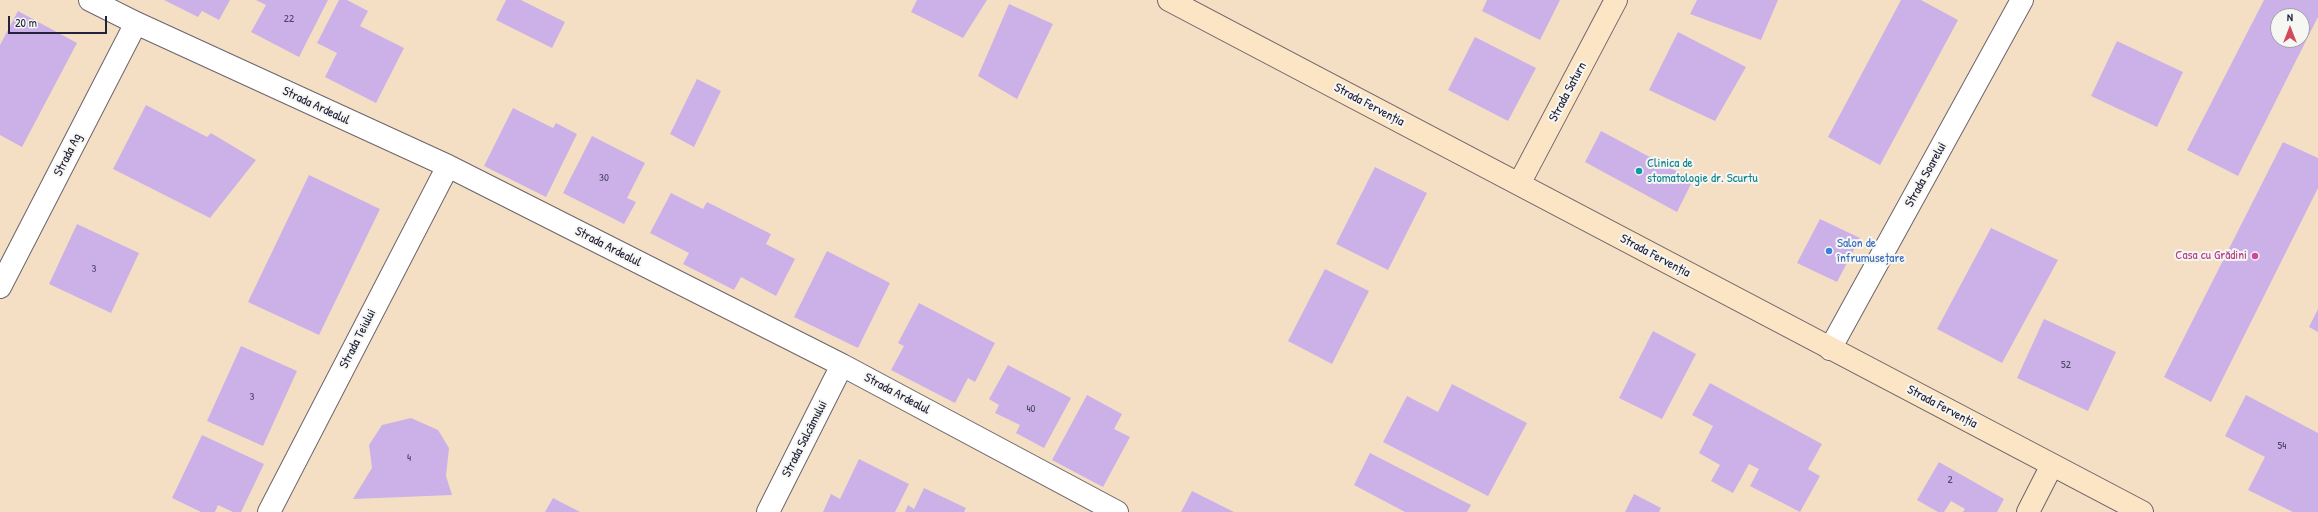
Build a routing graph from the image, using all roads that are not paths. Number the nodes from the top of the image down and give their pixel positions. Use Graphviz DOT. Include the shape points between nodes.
graph roads {
  1 [pos="90,0"];
  2 [pos="1168,0"];
  3 [pos="1616,0"];
  4 [pos="2022,0"];
  5 [pos="136,24"];
  6 [pos="448,166"];
  7 [pos="1519,184"];
  8 [pos="0,287"];
  9 [pos="1830,349"];
  10 [pos="842,365"];
  11 [pos="2052,465"];
  12 [pos="269,512"];
  13 [pos="768,512"];
  14 [pos="1117,512"];
  15 [pos="2028,512"];
  16 [pos="2142,512"];
  1 -- 5 [label="street, Strada Ardealul"];
  2 -- 7 [label="street, Strada Fervenția"];
  3 -- 7 [label="street, Strada Saturn"];
  4 -- 9 [label="street, Strada Soarelui"];
  5 -- 6 [label="street, Strada Ardealul"];
  5 -- 8 [label="street, Strada Ag"];
  6 -- 10 [label="street, Strada Ardealul"];
  6 -- 12 [label="street, Strada Teiului"];
  7 -- 9 [label="street, Strada Fervenția"];
  9 -- 11 [label="street, Strada Fervenția"];
  10 -- 13 [label="street, Strada Salcâmului"];
  10 -- 14 [label="street, Strada Ardealul"];
  11 -- 15 [label="street"];
  11 -- 16 [label="street, Strada Fervenția"];
}
